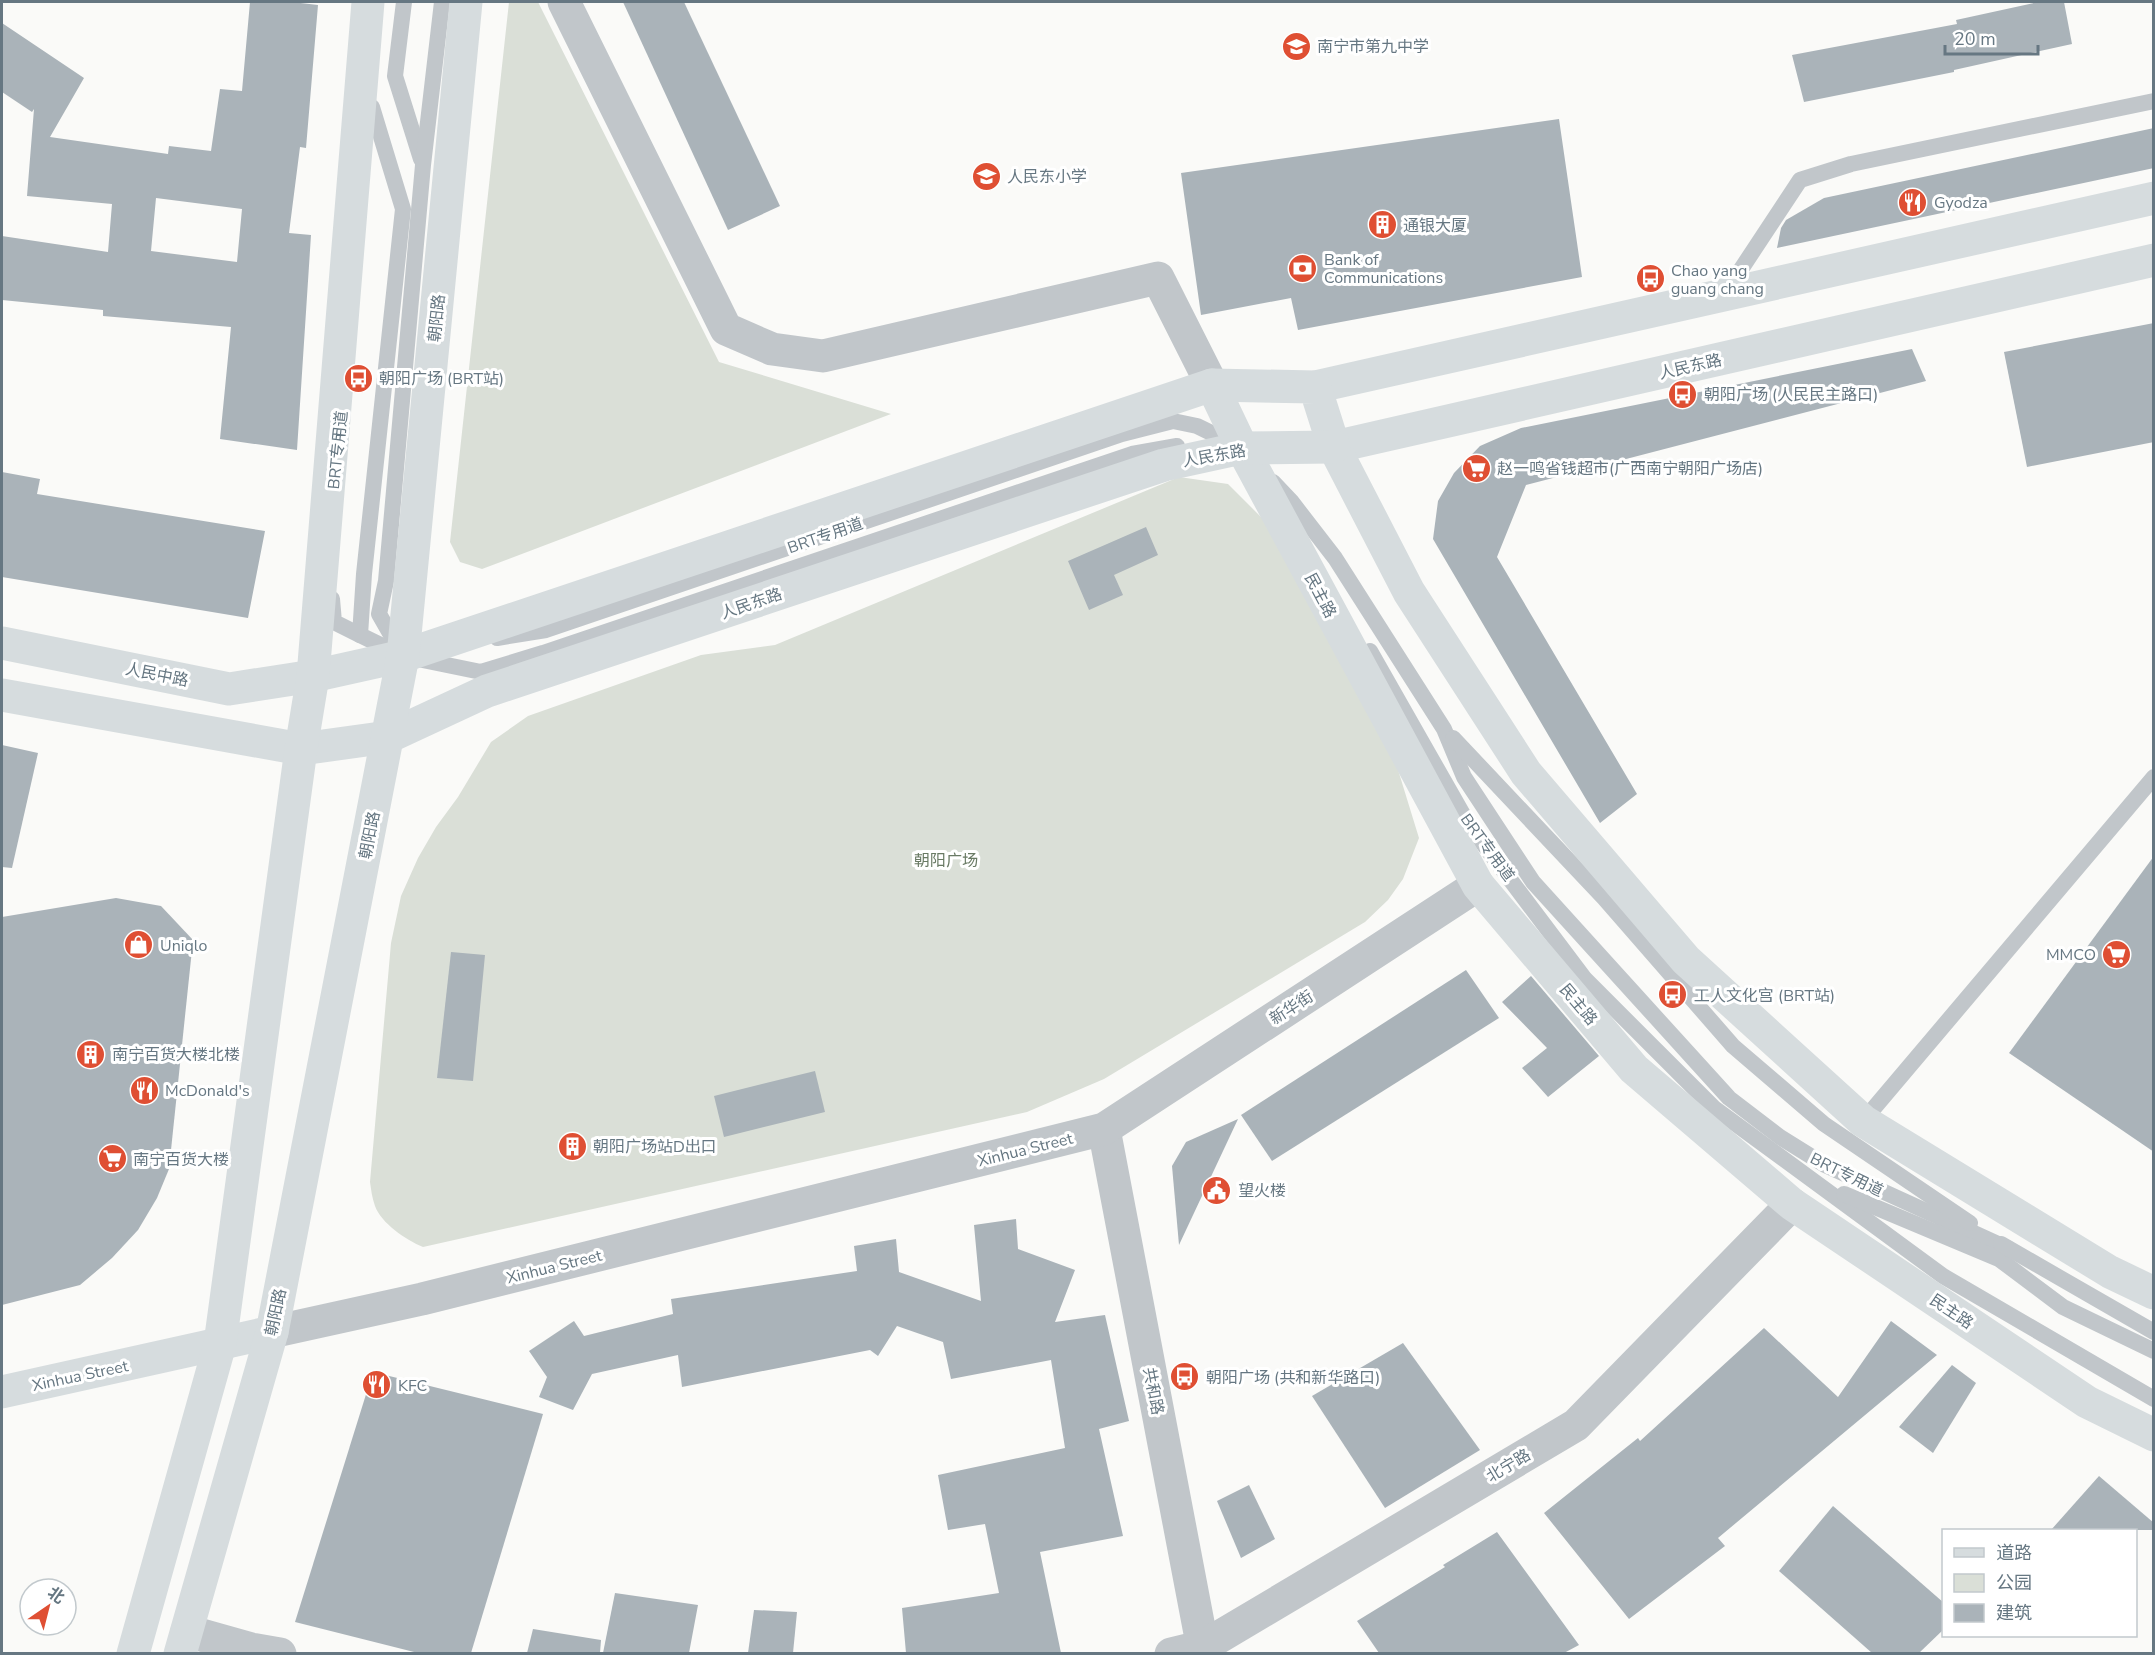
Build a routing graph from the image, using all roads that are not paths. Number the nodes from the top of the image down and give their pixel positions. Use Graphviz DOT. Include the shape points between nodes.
graph roads {
  1 [pos="368,2"];
  2 [pos="384,2"];
  3 [pos="404,2"];
  4 [pos="442,2"];
  5 [pos="466,2"];
  6 [pos="564,2"];
  7 [pos="2154,101"];
  8 [pos="372,107"];
  9 [pos="423,165"];
  10 [pos="2154,198"];
  11 [pos="2154,260"];
  12 [pos="1725,294"];
  13 [pos="1212,385"];
  14 [pos="1315,387"];
  15 [pos="1334,447"];
  16 [pos="1242,448"];
  17 [pos="360,635"];
  18 [pos="2,643"];
  19 [pos="403,656"];
  20 [pos="313,676"];
  21 [pos="2,695"];
  22 [pos="1444,729"];
  23 [pos="388,737"];
  24 [pos="300,749"];
  25 [pos="2154,777"];
  26 [pos="1478,885"];
  27 [pos="1863,1121"];
  28 [pos="1104,1129"];
  29 [pos="1803,1192"];
  30 [pos="2009,1249"];
  31 [pos="2154,1293"];
  32 [pos="272,1332"];
  33 [pos="2154,1332"];
  34 [pos="220,1344"];
  35 [pos="2154,1351"];
  36 [pos="2,1392"];
  37 [pos="2154,1399"];
  38 [pos="2154,1435"];
  39 [pos="183,1642"];
  40 [pos="1204,1650"];
  41 [pos="133,1653"];
  42 [pos="280,1653"];
  43 [pos="1171,1653"];
  1 -- 20 [label="main road"];
  2 -- 8 [label="lane, BRT专用道"];
  3 -- 9 [label="lane" via="395,76"];
  4 -- 9 [label="lane"];
  5 -- 19 [label="main road, 朝阳路"];
  6 -- 13 [label="street" via="726,329 771,349 823,356 1158,278"];
  7 -- 12 [label="lane" via="1851,164 1800,180"];
  8 -- 17 [label="lane, BRT专用道" via="403,209"];
  8 -- 17 [label="lane, BRT专用道" via="328,543 334,622"];
  9 -- 19 [label="lane" via="387,569 379,614"];
  10 -- 12 [label="main road"];
  11 -- 15 [label="main road, 人民东路"];
  12 -- 14 [label="main road"];
  13 -- 14 [label="main road"];
  13 -- 16 [label="main road, 民主路"];
  13 -- 19 [label="main road"];
  14 -- 15 [label="main road"];
  15 -- 16 [label="main road, 人民东路"];
  15 -- 27 [label="main road" via="1409,592 1526,773 1686,960"];
  16 -- 19 [label="lane, BRT专用道" via="1192,444 1132,454 481,672"];
  16 -- 19 [label="lane, BRT专用道" via="1197,426 1173,421 1122,434 546,630"];
  16 -- 22 [label="lane, BRT专用道" via="1291,501 1335,558"];
  16 -- 23 [label="main road, 人民东路" via="1164,465 488,692"];
  16 -- 26 [label="main road, 民主路"];
  16 -- 29 [label="lane, BRT专用道" via="1301,533 1469,825 1585,979"];
  17 -- 19 [label="lane, BRT专用道"];
  18 -- 20 [label="main road, 人民中路" via="229,688"];
  19 -- 20 [label="main road"];
  19 -- 23 [label="main road, 朝阳路"];
  20 -- 24 [label="main road"];
  21 -- 24 [label="main road"];
  22 -- 30 [label="lane, BRT专用道" via="1604,898 1733,1046 1824,1124"];
  22 -- 30 [label="lane, BRT专用道" via="1464,777 1533,882 1729,1098 1825,1165"];
  23 -- 24 [label="main road, 人民东路"];
  23 -- 32 [label="main road, 朝阳路"];
  24 -- 34 [label="main road"];
  25 -- 27 [label="lane"];
  26 -- 28 [label="street, 新华街"];
  26 -- 29 [label="main road, 民主路" via="1634,1069"];
  27 -- 31 [label="main road" via="2110,1272"];
  28 -- 32 [label="street, Xinhua Street" via="422,1299"];
  28 -- 40 [label="street, 共和路"];
  29 -- 35 [label="lane, BRT专用道" via="1999,1259 2063,1307"];
  29 -- 37 [label="lane, BRT专用道"];
  29 -- 38 [label="main road, 民主路" via="2087,1402"];
  29 -- 40 [label="street, 北宁路" via="1576,1425"];
  30 -- 33 [label="lane, BRT专用道"];
  32 -- 34 [label="main road, Xinhua Street"];
  32 -- 39 [label="main road, 朝阳路"];
  34 -- 36 [label="main road, Xinhua Street"];
  34 -- 41 [label="main road"];
  39 -- 42 [label="street"];
  40 -- 43 [label="street, 北宁路"];
}
